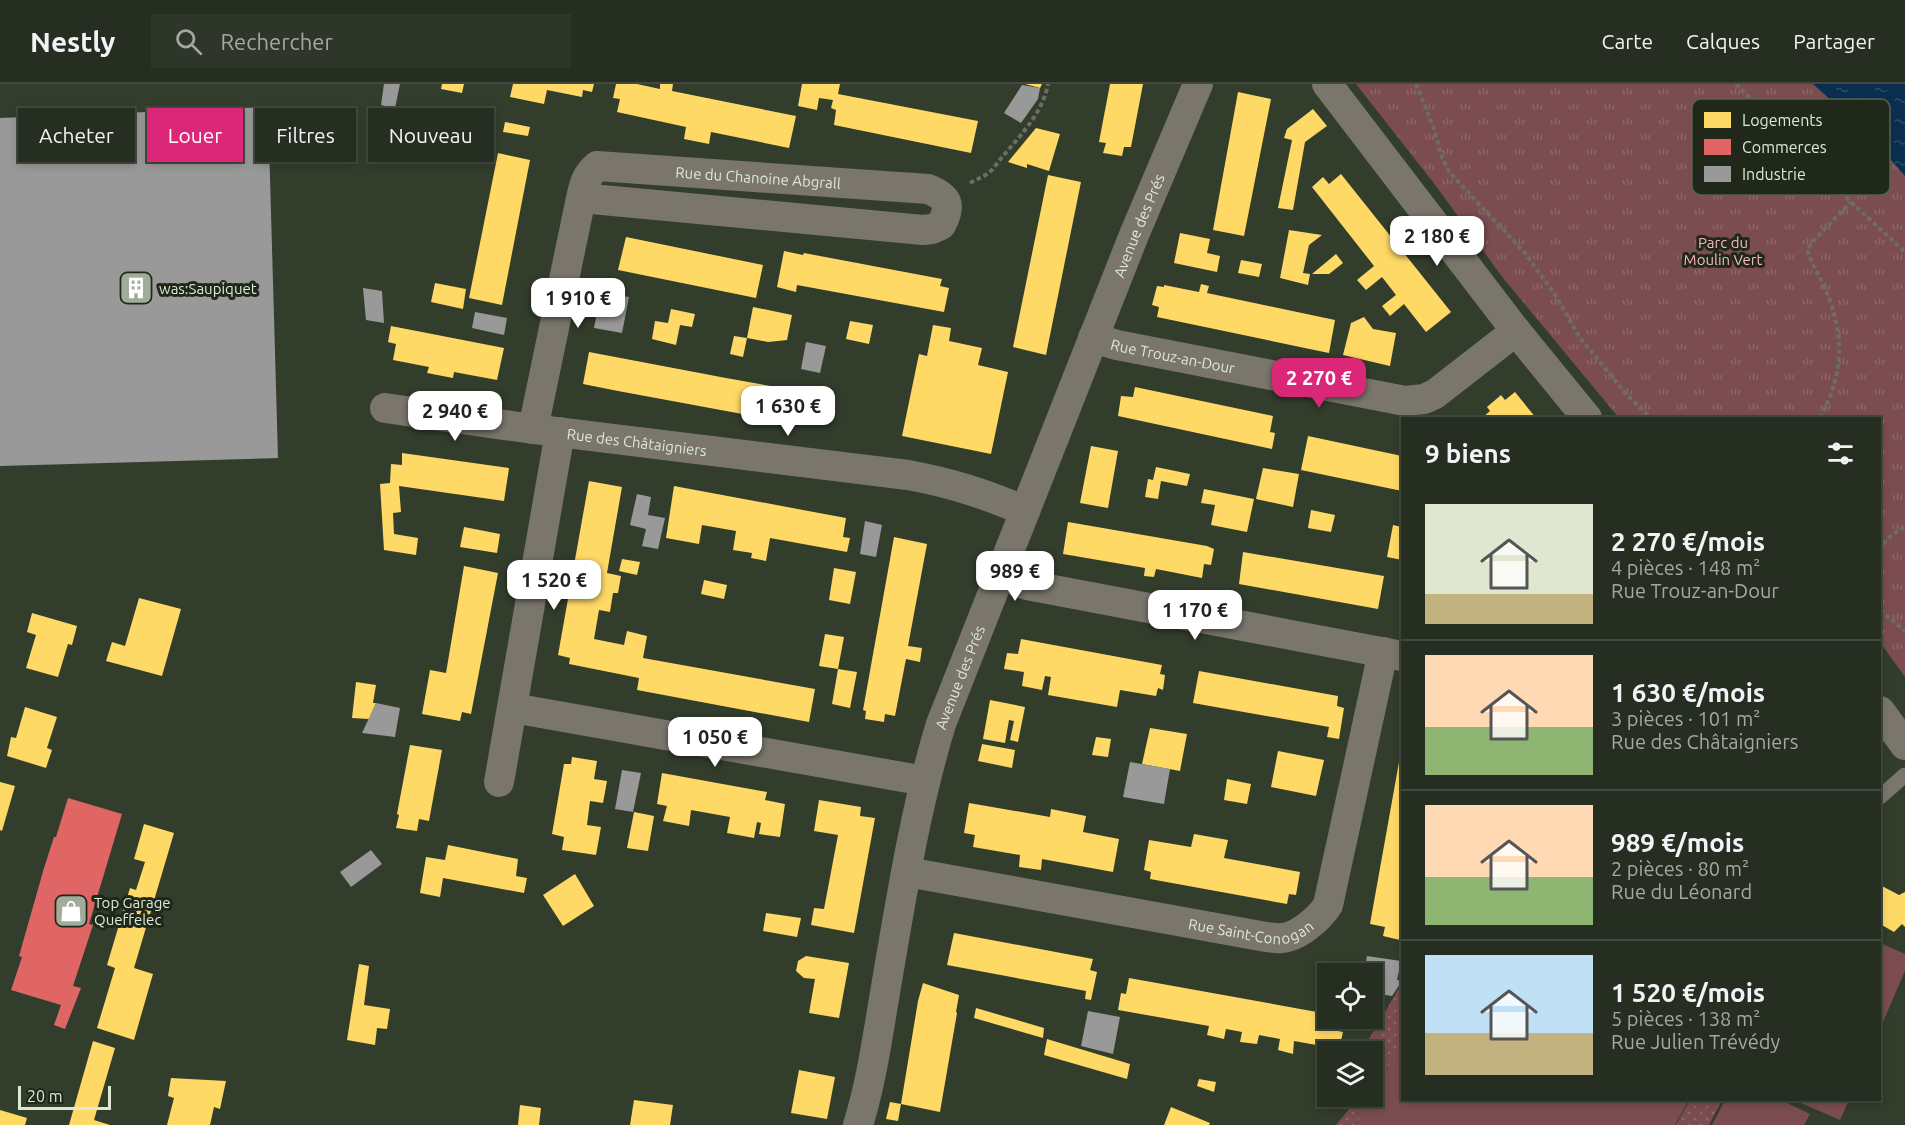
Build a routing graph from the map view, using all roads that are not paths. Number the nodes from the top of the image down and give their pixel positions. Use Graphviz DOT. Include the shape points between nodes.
graph roads {
  1 [pos="1198,84"];
  2 [pos="1327,84"];
  3 [pos="581,198"];
  4 [pos="1516,331"];
  5 [pos="1093,338"];
  6 [pos="385,408"];
  7 [pos="1586,417"];
  8 [pos="546,430"];
  9 [pos="1025,511"];
  10 [pos="1000,576"];
  11 [pos="1393,654"];
  12 [pos="513,708"];
  13 [pos="1881,712"];
  14 [pos="1905,745"];
  15 [pos="1905,775"];
  16 [pos="925,781"];
  17 [pos="499,782"];
  18 [pos="1881,796"];
  19 [pos="907,872"];
  20 [pos="858,1125"];
  1 -- 5 [label="street, Avenue des Prés"];
  2 -- 4 [label="street"];
  3 -- 3 [label="street, Rue du Chanoine Abgrall" via="590,172 597,166 607,166 928,189 940,194 947,204 941,225 923,230"];
  3 -- 8 [label="street, Rue du Chanoine Abgrall"];
  4 -- 5 [label="street, Rue Trouz-an-Dour" via="1435,394 1405,401"];
  4 -- 7 [label="street"];
  5 -- 9 [label="street, Avenue des Prés"];
  6 -- 8 [label="street, Rue des Châtaigniers"];
  8 -- 9 [label="street, Rue des Châtaigniers" via="908,475 962,486"];
  8 -- 12 [label="street, Rue du Chanoine Abgrall"];
  9 -- 10 [label="street, Avenue des Prés"];
  10 -- 11 [label="street" via="1027,585"];
  10 -- 16 [label="street, Avenue des Prés" via="938,732"];
  11 -- 19 [label="street, Rue Saint-Conogan" via="1328,905 1322,915 1293,935 1266,937"];
  12 -- 16 [label="street"];
  12 -- 17 [label="street, Rue du Chanoine Abgrall"];
  13 -- 14 [label="street"];
  15 -- 18 [label="lane"];
  16 -- 19 [label="street, Avenue des Prés"];
  19 -- 20 [label="street, Avenue des Prés" via="872,1071"];
}
